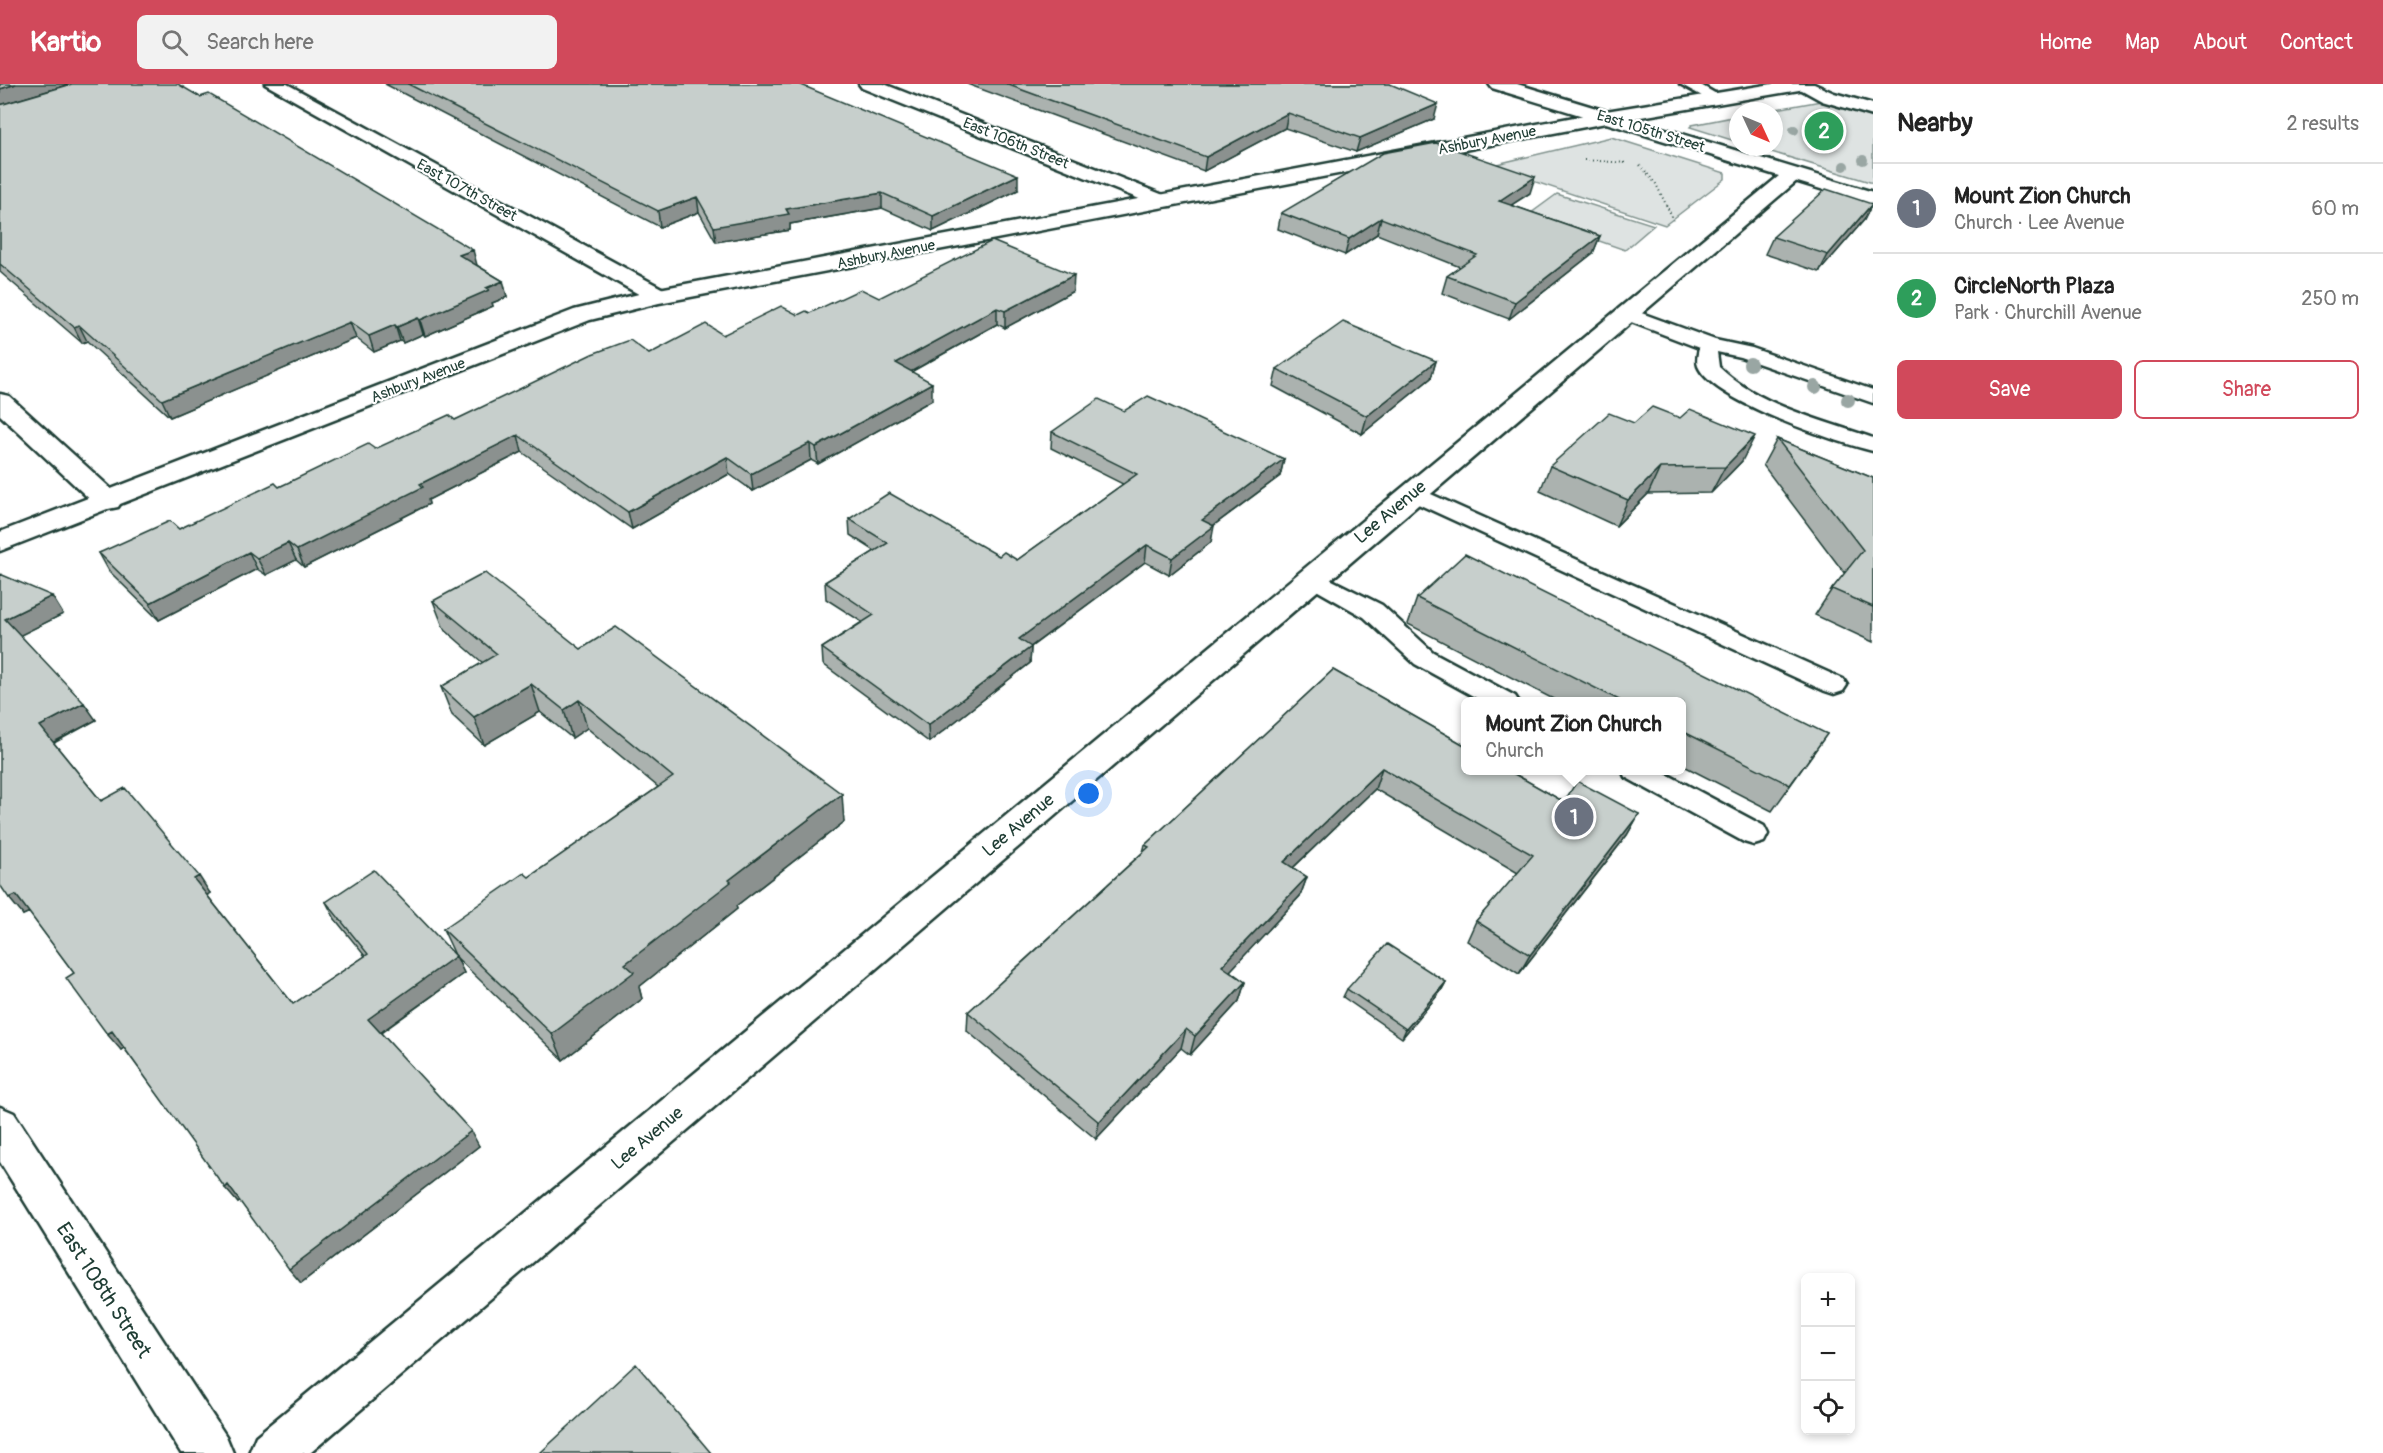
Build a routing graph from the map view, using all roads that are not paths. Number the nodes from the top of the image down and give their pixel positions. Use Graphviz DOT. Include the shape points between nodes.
graph roads {
  1 [pos="274,84"];
  2 [pos="868,84"];
  3 [pos="1498,84"];
  4 [pos="1687,84"];
  5 [pos="1804,84"];
  6 [pos="1718,99"];
  7 [pos="1873,110"];
  8 [pos="1606,117"];
  9 [pos="1792,175"];
  10 [pos="1873,199"];
  11 [pos="1164,202"];
  12 [pos="659,296"];
  13 [pos="1626,313"];
  14 [pos="1710,345"];
  15 [pos="1873,397"];
  16 [pos="0,401"];
  17 [pos="1873,446"];
  18 [pos="1413,493"];
  19 [pos="108,501"];
  20 [pos="0,542"];
  21 [pos="1312,578"];
  22 [pos="1834,685"];
  23 [pos="1497,697"];
  24 [pos="1643,775"];
  25 [pos="1754,834"];
  26 [pos="0,1126"];
  27 [pos="209,1453"];
  28 [pos="273,1453"];
  1 -- 12 [label="street, East 107th Street"];
  2 -- 11 [label="street, East 106th Street"];
  3 -- 8 [label="street, East 105th Street"];
  4 -- 6 [label="lane"];
  5 -- 6 [label="street, Ashbury Avenue"];
  5 -- 7 [label="street" via="1828,97"];
  6 -- 8 [label="street, Ashbury Avenue"];
  8 -- 9 [label="street, East 105th Street"];
  8 -- 11 [label="street, Ashbury Avenue"];
  9 -- 10 [label="street, East 105th Street"];
  9 -- 13 [label="street, Lee Avenue"];
  11 -- 12 [label="street, Ashbury Avenue"];
  12 -- 19 [label="street, Ashbury Avenue" via="582,315"];
  13 -- 14 [label="lane"];
  13 -- 18 [label="street, Lee Avenue"];
  14 -- 15 [label="lane" via="1745,352"];
  14 -- 17 [label="lane" via="1706,357 1709,369 1731,390"];
  16 -- 19 [label="street"];
  18 -- 21 [label="street, Lee Avenue"];
  18 -- 22 [label="lane"];
  19 -- 20 [label="street, Ashbury Avenue"];
  21 -- 23 [label="lane" via="1373,611 1424,658"];
  21 -- 28 [label="street, Lee Avenue"];
  24 -- 25 [label="lane"];
  26 -- 27 [label="street, East 108th Street"];
}
